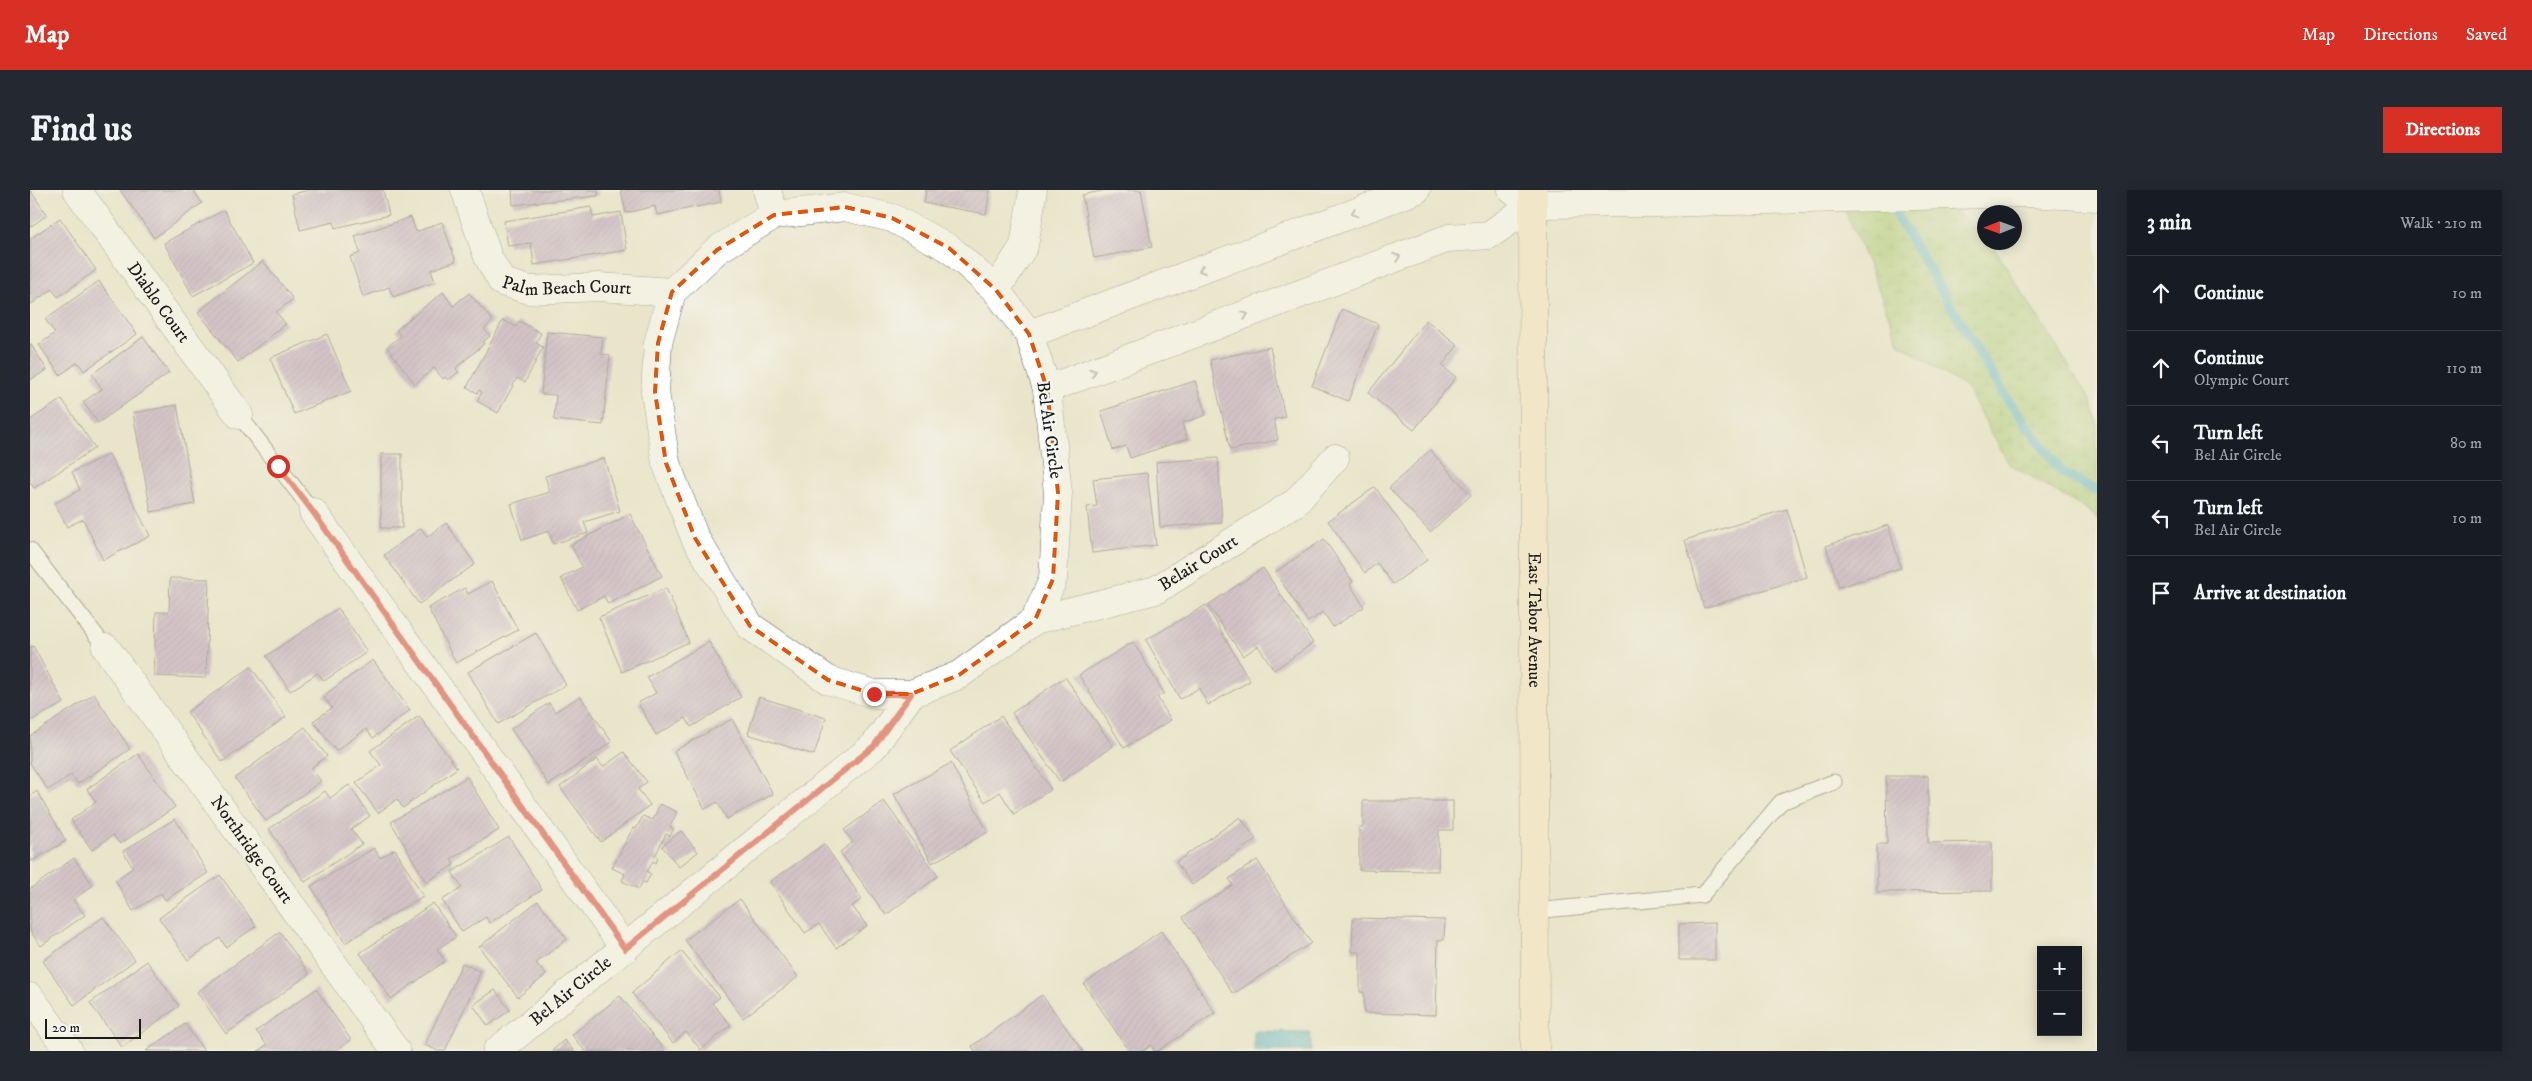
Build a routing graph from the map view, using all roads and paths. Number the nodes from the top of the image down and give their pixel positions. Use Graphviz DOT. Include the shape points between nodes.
graph roads {
  1 [pos="77,190"];
  2 [pos="465,190"];
  3 [pos="1033,190"];
  4 [pos="1416,190"];
  5 [pos="1526,195"];
  6 [pos="2097,196"];
  7 [pos="770,202"];
  8 [pos="996,290"];
  9 [pos="672,292"];
  10 [pos="1029,334"];
  11 [pos="1047,389"];
  12 [pos="239,415"];
  13 [pos="1335,458"];
  14 [pos="313,512"];
  15 [pos="30,550"];
  16 [pos="1035,620"];
  17 [pos="106,648"];
  18 [pos="911,694"];
  19 [pos="1834,782"];
  20 [pos="1534,911"];
  21 [pos="625,949"];
  22 [pos="30,997"];
  23 [pos="69,1051"];
  24 [pos="396,1051"];
  25 [pos="497,1051"];
  26 [pos="1535,1051"];
  1 -- 12 [label="street, Diablo Court"];
  2 -- 9 [label="street, Palm Beach Court" via="488,257 502,282 530,290 599,287"];
  3 -- 8 [label="street" via="1024,246"];
  4 -- 10 [label="street, one-way"];
  5 -- 6 [label="street" via="1847,198 2026,193"];
  11 -- 5 [label="street, one-way" via="1449,238 1489,235"];
  5 -- 20 [label="main road, East Tabor Avenue"];
  7 -- 8 [label="street, Bel Air Circle" via="845,207 892,218 949,248"];
  7 -- 9 [label="street, Bel Air Circle"];
  8 -- 10 [label="street, Bel Air Circle"];
  9 -- 18 [label="street" via="658,343 655,392 666,463 695,538 750,626 828,680 874,694"];
  10 -- 11 [label="street, Bel Air Circle"];
  11 -- 16 [label="street, Bel Air Circle" via="1058,492 1053,578"];
  12 -- 14 [label="lane"];
  13 -- 16 [label="street, Belair Court" via="1296,502 1156,590"];
  14 -- 21 [label="street"];
  15 -- 17 [label="lane"];
  16 -- 18 [label="street" via="959,675"];
  17 -- 24 [label="street, Northridge Court"];
  18 -- 21 [label="street, Bel Air Circle" via="874,746"];
  19 -- 20 [label="lane" via="1781,802 1702,895"];
  20 -- 26 [label="main road, East Tabor Avenue"];
  21 -- 25 [label="street, Bel Air Circle"];
  22 -- 23 [label="street"];
}
